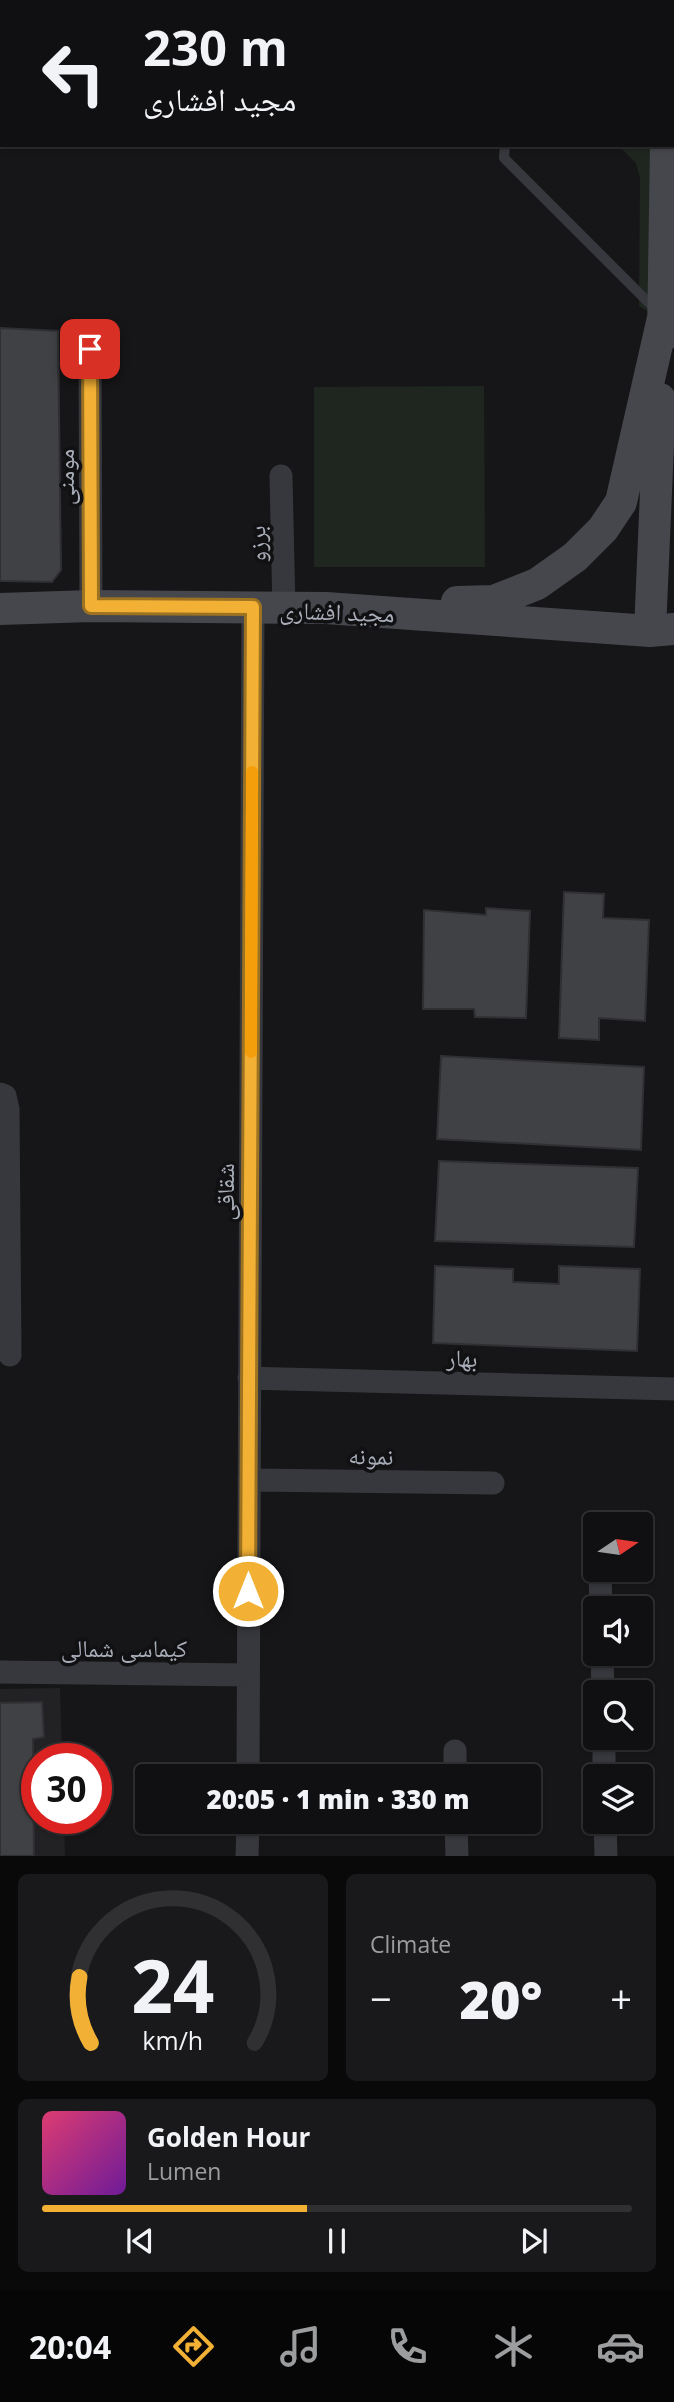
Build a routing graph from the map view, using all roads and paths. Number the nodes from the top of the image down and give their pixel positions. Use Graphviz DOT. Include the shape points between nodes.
graph roads {
  1 [pos="505,147"];
  2 [pos="666,147"];
  3 [pos="663,318"];
  4 [pos="90,349"];
  5 [pos="281,476"];
  6 [pos="91,606"];
  7 [pos="253,607"];
  8 [pos="326,608"];
  9 [pos="0,609"];
  10 [pos="284,610"];
  11 [pos="662,630"];
  12 [pos="0,1094"];
  13 [pos="10,1355"];
  14 [pos="249,1378"];
  15 [pos="674,1389"];
  16 [pos="249,1480"];
  17 [pos="493,1483"];
  18 [pos="0,1672"];
  19 [pos="248,1675"];
  20 [pos="455,1751"];
  21 [pos="248,1764"];
  22 [pos="455,1764"];
  23 [pos="248,1834"];
  24 [pos="456,1834"];
  25 [pos="606,1834"];
  26 [pos="247,1856"];
  27 [pos="457,1856"];
  28 [pos="606,1856"];
  1 -- 3 [label="lane" via="504,158"];
  2 -- 3 [label="main road"];
  3 -- 8 [label="main road" via="621,502 603,529 575,557 537,584 494,601"];
  3 -- 11 [label="main road"];
  4 -- 6 [label="street, مومنی"];
  5 -- 10 [label="street, برزو"];
  6 -- 7 [label="main road, مجید افشاری"];
  6 -- 9 [label="main road, مجید افشاری"];
  7 -- 10 [label="main road, مجید افشاری"];
  7 -- 14 [label="street, شقاقی"];
  8 -- 10 [label="main road, مجید افشاری"];
  8 -- 11 [label="main road, مجید افشاری"];
  12 -- 13 [label="street" via="8,1109"];
  14 -- 15 [label="street, بهار"];
  14 -- 16 [label="street, شقاقی"];
  16 -- 17 [label="street, نمونه"];
  16 -- 19 [label="street, شقاقی"];
  18 -- 19 [label="street, کیماسی شمالی"];
  19 -- 21 [label="street, شقاقی"];
  20 -- 22 [label="street"];
  23 -- 26 [label="street"];
  24 -- 27 [label="street"];
  25 -- 28 [label="street"];
}
